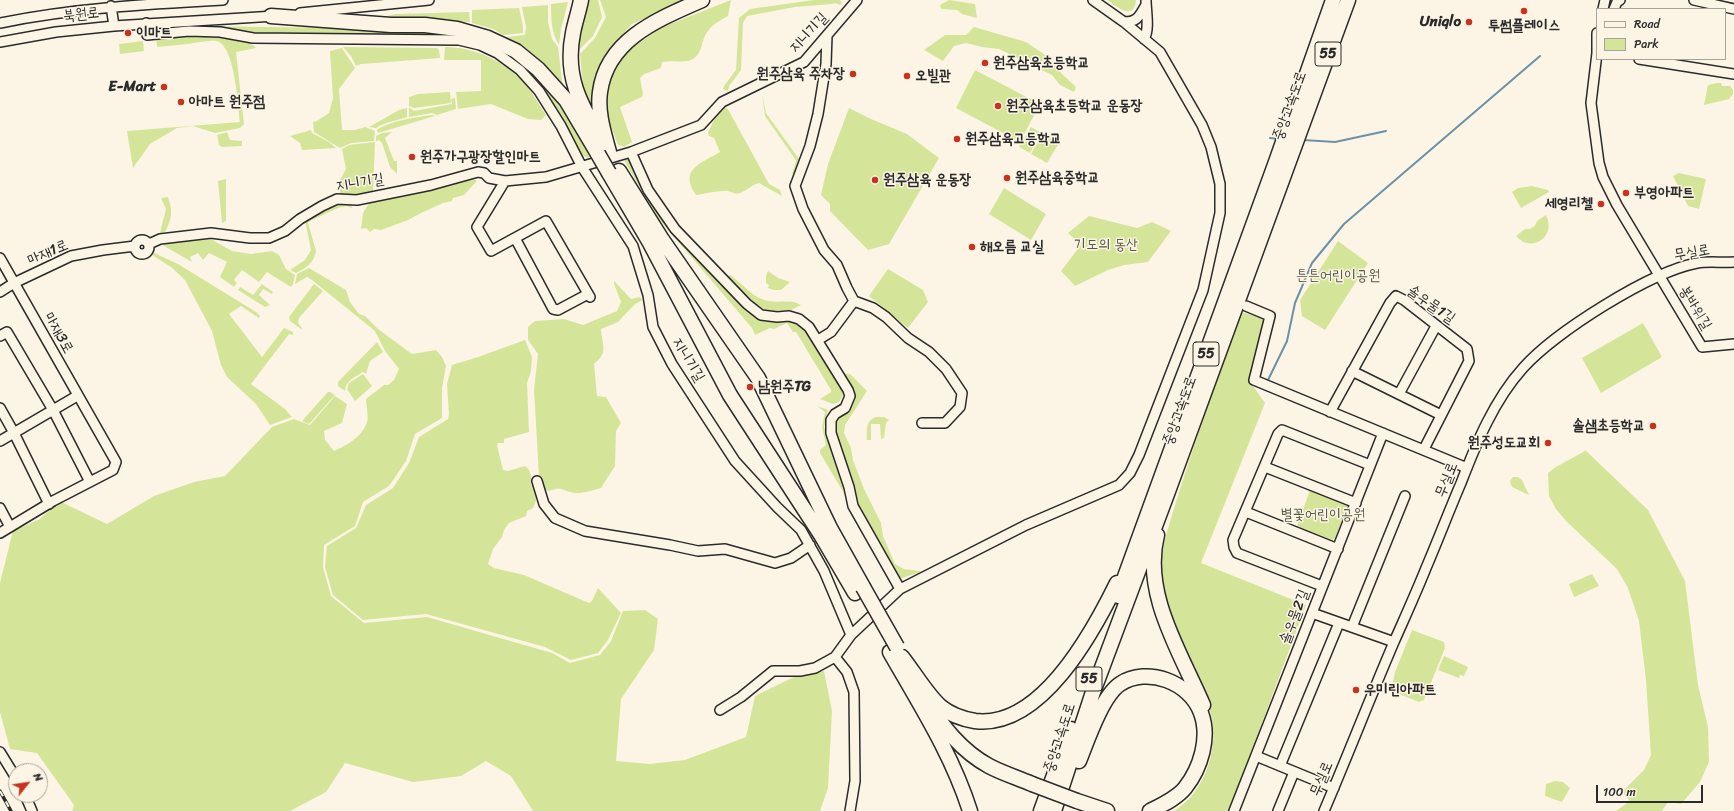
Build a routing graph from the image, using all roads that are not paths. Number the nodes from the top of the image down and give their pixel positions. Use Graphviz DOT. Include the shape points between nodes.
graph roads {
  1 [pos="223,0"];
  2 [pos="429,0"];
  3 [pos="575,0"];
  4 [pos="581,0"];
  5 [pos="702,0"];
  6 [pos="857,0"];
  7 [pos="1093,0"];
  8 [pos="1333,0"];
  9 [pos="1348,0"];
  10 [pos="1620,0"];
  11 [pos="1694,0"];
  12 [pos="1146,3"];
  13 [pos="111,6"];
  14 [pos="1614,8"];
  15 [pos="1734,9"];
  16 [pos="271,16"];
  17 [pos="574,17"];
  18 [pos="1124,22"];
  19 [pos="0,23"];
  20 [pos="146,23"];
  21 [pos="114,26"];
  22 [pos="827,36"];
  23 [pos="1144,39"];
  24 [pos="0,42"];
  25 [pos="1596,60"];
  26 [pos="1645,60"];
  27 [pos="1734,74"];
  28 [pos="1302,106"];
  29 [pos="631,152"];
  30 [pos="603,153"];
  31 [pos="1282,161"];
  32 [pos="582,167"];
  33 [pos="614,172"];
  34 [pos="505,181"];
  35 [pos="515,238"];
  36 [pos="135,246"];
  37 [pos="0,258"];
  38 [pos="1734,262"];
  39 [pos="1659,276"];
  40 [pos="14,283"];
  41 [pos="0,292"];
  42 [pos="854,301"];
  43 [pos="1246,306"];
  44 [pos="1436,326"];
  45 [pos="0,336"];
  46 [pos="818,340"];
  47 [pos="1734,344"];
  48 [pos="1352,371"];
  49 [pos="1399,394"];
  50 [pos="78,396"];
  51 [pos="0,408"];
  52 [pos="53,410"];
  53 [pos="1330,412"];
  54 [pos="1441,414"];
  55 [pos="922,423"];
  56 [pos="14,433"];
  57 [pos="1383,433"];
  58 [pos="0,441"];
  59 [pos="1424,449"];
  60 [pos="1370,465"];
  61 [pos="1265,467"];
  62 [pos="1467,468"];
  63 [pos="537,481"];
  64 [pos="90,482"];
  65 [pos="1167,494"];
  66 [pos="1405,496"];
  67 [pos="1356,503"];
  68 [pos="49,504"];
  69 [pos="0,508"];
  70 [pos="1246,512"];
  71 [pos="10,527"];
  72 [pos="0,533"];
  73 [pos="810,545"];
  74 [pos="1135,547"];
  75 [pos="1338,549"];
  76 [pos="1322,586"];
  77 [pos="900,589"];
  78 [pos="859,590"];
  79 [pos="1312,614"];
  80 [pos="1339,623"];
  81 [pos="1352,627"];
  82 [pos="851,635"];
  83 [pos="1394,642"];
  84 [pos="896,652"];
  85 [pos="835,657"];
  86 [pos="720,710"];
  87 [pos="928,718"];
  88 [pos="0,752"];
  89 [pos="1256,756"];
  90 [pos="8,765"];
  91 [pos="1280,766"];
  92 [pos="1294,772"];
  93 [pos="1031,788"];
  94 [pos="1334,788"];
  95 [pos="1079,806"];
  96 [pos="850,811"];
  97 [pos="970,811"];
  98 [pos="1041,811"];
  99 [pos="1055,811"];
  100 [pos="1107,811"];
  101 [pos="1150,811"];
  102 [pos="1164,811"];
  103 [pos="1234,811"];
  104 [pos="1278,811"];
  105 [pos="1324,811"];
  1 -- 13 [label="street, 북원로"];
  2 -- 16 [label="street, 북원로"];
  3 -- 17 [label="highway"];
  4 -- 17 [label="highway"];
  5 -- 30 [label="highway" via="637,32 618,50 606,68 600,92"];
  6 -- 22 [label="street, 지니기길"];
  7 -- 18 [label="street"];
  8 -- 28 [label="highway, 중앙고속도로 / 55"];
  9 -- 28 [label="highway, 중앙고속도로 / 55"];
  10 -- 14 [label="street"];
  11 -- 15 [label="street"];
  12 -- 18 [label="street" via="1133,22"];
  12 -- 23 [label="street" via="1147,23"];
  13 -- 19 [label="street, 북원로"];
  13 -- 21 [label="street"];
  16 -- 20 [label="street, 북원로"];
  16 -- 30 [label="highway" via="425,25 457,29 488,38 516,51 538,69 566,100"];
  17 -- 30 [label="highway" via="572,76 580,102"];
  18 -- 23 [label="street"];
  20 -- 21 [label="street, 북원로"];
  20 -- 32 [label="street, 지니기길" via="147,35 189,31 220,32 253,38 459,40 480,45 498,53 520,70 539,91"];
  21 -- 24 [label="street, 북원로" via="56,32"];
  22 -- 29 [label="street, 지니기길" via="804,62 722,102 701,124"];
  22 -- 42 [label="street" via="826,64 818,114 810,146 795,186 803,209 824,250 837,265"];
  23 -- 77 [label="street" via="1160,52 1202,125 1211,147 1220,184 1220,213 1206,292 1139,455 1119,485 1026,525"];
  25 -- 39 [label="street" via="1591,103 1603,177"];
  26 -- 27 [label="street"];
  28 -- 31 [label="highway, 중앙고속도로 / 55"];
  29 -- 32 [label="street, 지니기길"];
  29 -- 46 [label="street" via="648,190 675,229 747,304 761,315 799,319 809,326"];
  30 -- 33 [label="highway"];
  31 -- 65 [label="highway, 중앙고속도로 / 55"];
  31 -- 74 [label="highway, 중앙고속도로 / 55"];
  32 -- 34 [label="street, 지니기길" via="546,177"];
  32 -- 73 [label="street, 지니기길" via="633,246 648,295 653,327 672,364 735,461 801,530"];
  33 -- 78 [label="highway" via="730,395"];
  33 -- 78 [label="highway" via="758,378"];
  34 -- 35 [label="street" via="477,227 491,251"];
  34 -- 36 [label="street, 지니기길" via="489,178 478,172 431,185 357,200 337,199 269,238 211,233 160,239 148,244 141,240"];
  35 -- 35 [label="street" via="546,221 589,296 558,310 553,309"];
  36 -- 40 [label="street, 마재1로" via="71,256"];
  37 -- 40 [label="street"];
  38 -- 39 [label="street, 무실로" via="1698,263"];
  39 -- 47 [label="street, 봉바위길" via="1702,347"];
  39 -- 62 [label="street, 무실로" via="1613,300 1575,325 1523,367 1481,433"];
  40 -- 41 [label="street, 마재1로"];
  40 -- 50 [label="street, 마재3로"];
  42 -- 46 [label="street" via="832,332"];
  42 -- 55 [label="street" via="873,308 886,317 908,338 929,352 958,385 962,393 960,407 950,418 945,423"];
  43 -- 53 [label="street" via="1270,316 1254,380"];
  44 -- 48 [label="street, 솔우물1길" via="1396,296"];
  44 -- 49 [label="street"];
  44 -- 54 [label="street, 솔우물1길" via="1467,349 1470,357"];
  45 -- 52 [label="street" via="7,332"];
  46 -- 77 [label="street" via="850,396 845,408 831,420 831,433 853,506"];
  48 -- 49 [label="street"];
  48 -- 53 [label="street, 솔우물1길"];
  49 -- 54 [label="street"];
  50 -- 52 [label="street"];
  50 -- 64 [label="street, 마재3로" via="116,462 113,470"];
  51 -- 56 [label="street"];
  52 -- 56 [label="street"];
  52 -- 64 [label="street"];
  53 -- 57 [label="street"];
  54 -- 59 [label="street, 솔우물1길"];
  56 -- 58 [label="street"];
  56 -- 68 [label="street"];
  57 -- 59 [label="street"];
  57 -- 60 [label="street, 솔우물2길"];
  59 -- 62 [label="street"];
  60 -- 61 [label="street" via="1282,430"];
  60 -- 67 [label="street, 솔우물2길"];
  61 -- 67 [label="street"];
  61 -- 70 [label="street"];
  62 -- 83 [label="street, 무실로"];
  63 -- 73 [label="street" via="544,504 555,518 585,531 698,551 725,549 775,563 791,558"];
  64 -- 68 [label="street, 마재3로"];
  65 -- 99 [label="highway, 중앙고속도로 / 55" via="1092,692"];
  65 -- 102 [label="highway" via="1154,546 1154,573 1161,605 1205,711 1210,735 1208,754 1194,787"];
  66 -- 81 [label="street"];
  67 -- 75 [label="street, 솔우물2길"];
  68 -- 71 [label="street, 마재3로"];
  69 -- 71 [label="street"];
  70 -- 75 [label="street"];
  70 -- 76 [label="street" via="1233,540 1237,553"];
  71 -- 72 [label="street, 마재3로"];
  73 -- 82 [label="street, 지니기길"];
  74 -- 84 [label="highway" via="1086,642 1035,700 1000,720 981,722 964,719 947,711"];
  74 -- 98 [label="highway, 중앙고속도로 / 55"];
  75 -- 76 [label="street, 솔우물2길"];
  76 -- 79 [label="street, 솔우물2길"];
  77 -- 82 [label="street"];
  78 -- 84 [label="highway"];
  79 -- 80 [label="street"];
  79 -- 89 [label="street, 솔우물2길"];
  80 -- 81 [label="street"];
  80 -- 91 [label="street"];
  81 -- 83 [label="street"];
  82 -- 85 [label="street"];
  83 -- 94 [label="street, 무실로"];
  84 -- 87 [label="highway"];
  84 -- 93 [label="highway" via="951,735 988,766"];
  85 -- 86 [label="street" via="816,668 772,671 741,697"];
  85 -- 96 [label="street" via="847,672 854,692 855,781"];
  87 -- 93 [label="highway" via="967,758 987,771"];
  87 -- 97 [label="highway" via="952,765"];
  88 -- 90 [label="street"];
  89 -- 91 [label="street"];
  89 -- 103 [label="street, 솔우물2길"];
  91 -- 92 [label="street"];
  92 -- 94 [label="street"];
  92 -- 104 [label="street"];
  93 -- 95 [label="highway"];
  94 -- 105 [label="street, 무실로"];
  95 -- 100 [label="highway"];
  99 -- 101 [label="highway" via="1106,699 1120,684 1138,676 1157,677 1175,684 1190,695 1201,713 1204,736 1203,752 1195,775 1185,789"];
}
